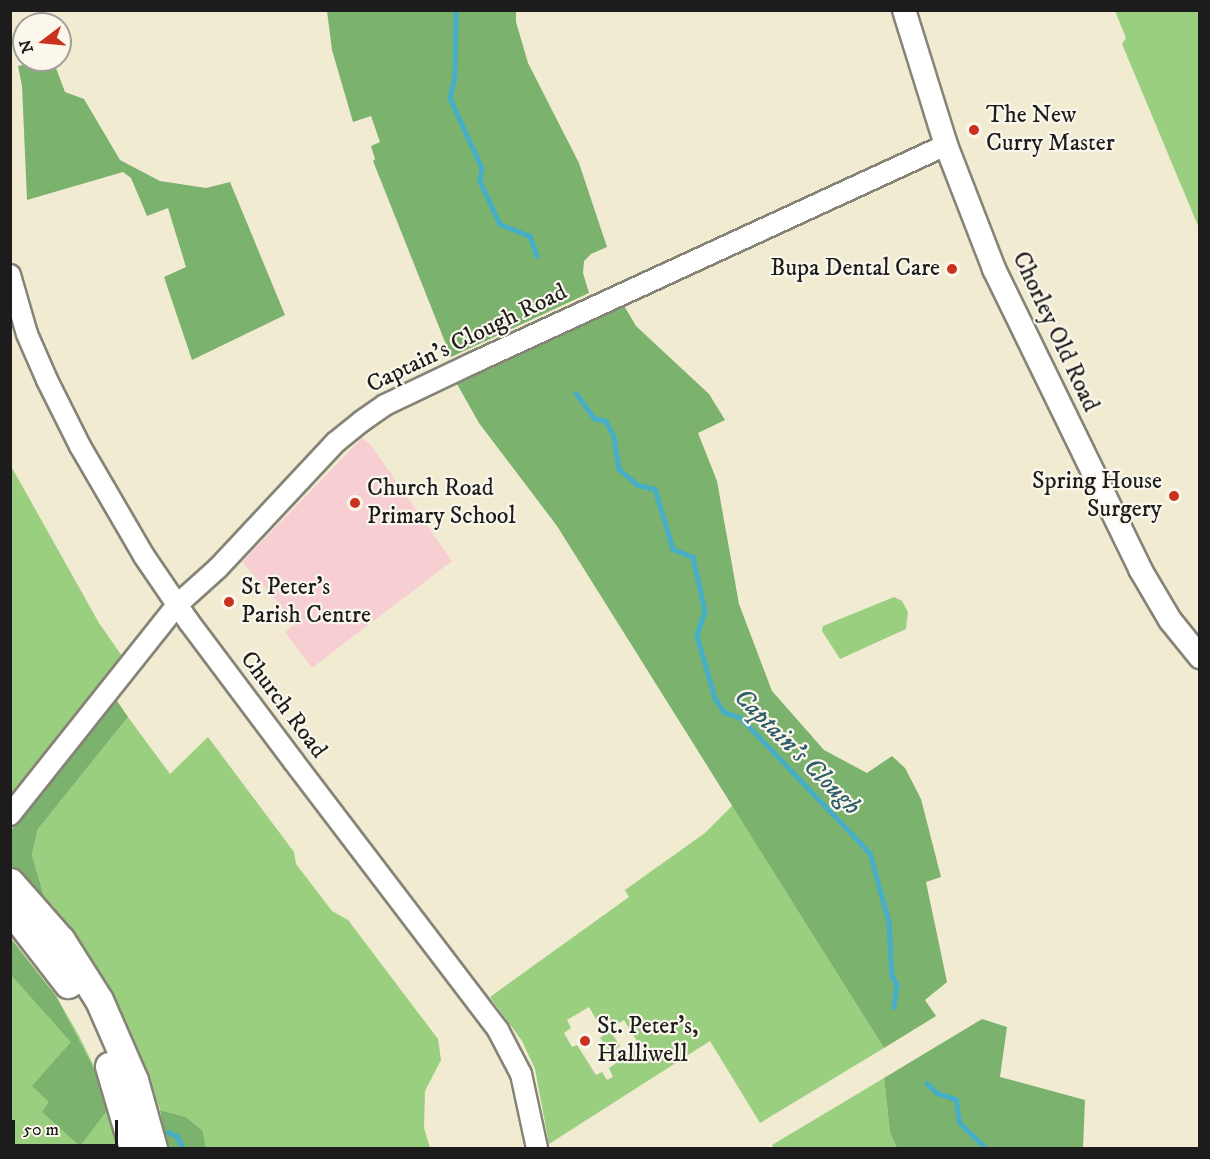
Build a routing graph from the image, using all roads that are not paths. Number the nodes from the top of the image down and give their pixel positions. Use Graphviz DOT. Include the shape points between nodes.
graph roads {
  1 [pos="904,10"];
  2 [pos="946,145"];
  3 [pos="10,275"];
  4 [pos="178,604"];
  5 [pos="1200,657"];
  6 [pos="10,815"];
  7 [pos="10,882"];
  8 [pos="10,909"];
  9 [pos="133,1149"];
  10 [pos="153,1149"];
  11 [pos="537,1149"];
  1 -- 2 [label="main road, Chorley Old Road"];
  2 -- 4 [label="street, Captain's Clough Road" via="385,405 336,442 218,568"];
  2 -- 5 [label="main road, Chorley Old Road" via="994,268 1111,512 1170,620"];
  3 -- 4 [label="street, Church Road" via="27,334 58,404 144,556"];
  4 -- 6 [label="street, Captain's Clough Road"];
  4 -- 11 [label="street, Church Road" via="498,1030 521,1074"];
  7 -- 10 [label="highway" via="61,940 99,1000 134,1080"];
  8 -- 9 [label="highway" via="66,981 96,1036 114,1080"];
}
